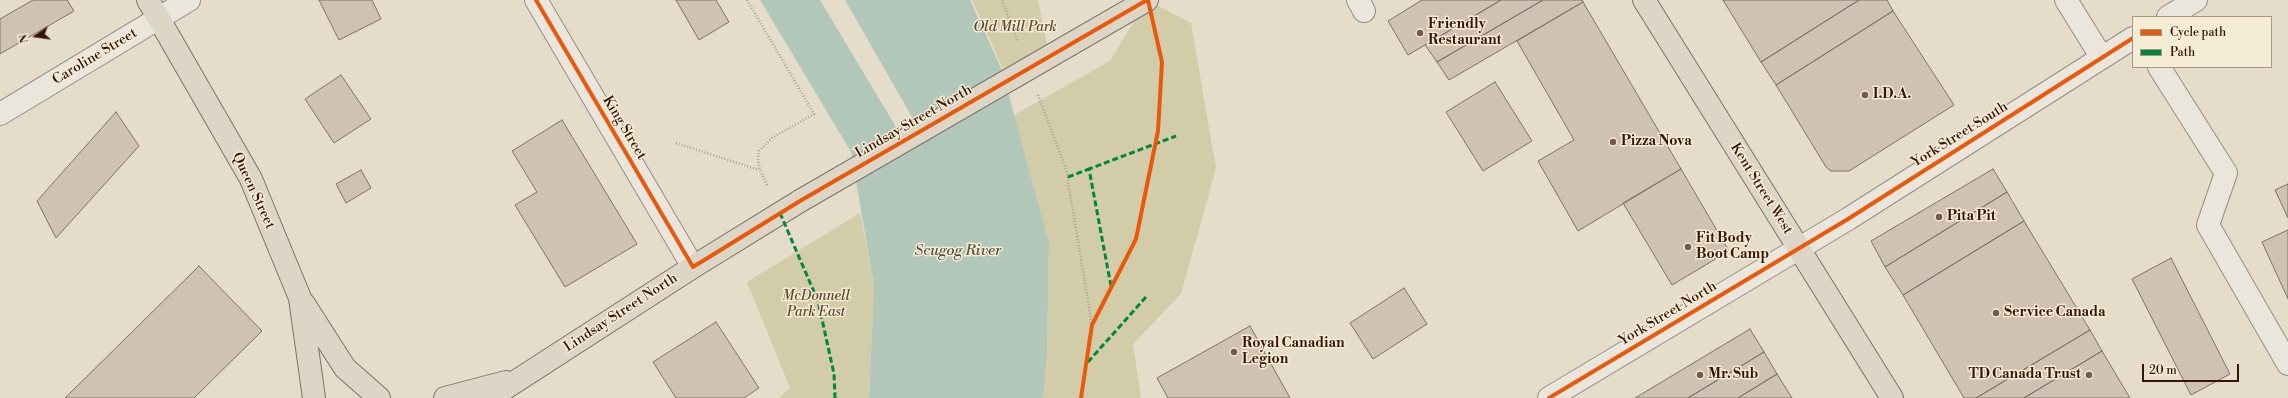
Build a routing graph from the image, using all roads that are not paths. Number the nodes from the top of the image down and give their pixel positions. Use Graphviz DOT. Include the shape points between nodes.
graph roads {
  1 [pos="148,0"];
  2 [pos="189,0"];
  3 [pos="536,0"];
  4 [pos="1147,0"];
  5 [pos="1644,0"];
  6 [pos="2066,0"];
  7 [pos="2196,0"];
  8 [pos="2170,16"];
  9 [pos="159,18"];
  10 [pos="2132,39"];
  11 [pos="2102,58"];
  12 [pos="2160,68"];
  13 [pos="0,114"];
  14 [pos="1798,249"];
  15 [pos="693,267"];
  16 [pos="300,298"];
  17 [pos="2288,364"];
  18 [pos="524,377"];
  19 [pos="314,398"];
  20 [pos="379,398"];
  21 [pos="445,398"];
  22 [pos="490,398"];
  23 [pos="1549,398"];
  24 [pos="1892,398"];
  1 -- 9 [label="main road, Queen Street"];
  2 -- 9 [label="street, Caroline Street"];
  3 -- 15 [label="street, King Street"];
  4 -- 15 [label="main road, Lindsay Street North, bridge" via="800,201"];
  5 -- 14 [label="main road, Kent Street West"];
  6 -- 11 [label="street"];
  7 -- 8 [label="street"];
  9 -- 13 [label="street, Caroline Street"];
  9 -- 16 [label="main road, Queen Street" via="251,179"];
  10 -- 11 [label="street, York Street South"];
  11 -- 14 [label="street, York Street South"];
  12 -- 17 [label="street" via="2226,173 2208,225"];
  14 -- 23 [label="street, York Street North"];
  14 -- 24 [label="main road, Kent Street West"];
  15 -- 18 [label="main road, Lindsay Street North"];
  16 -- 19 [label="main road, Queen Street"];
  16 -- 20 [label="main road" via="344,368"];
  18 -- 21 [label="main road"];
  18 -- 22 [label="main road, Lindsay Street North"];
}
